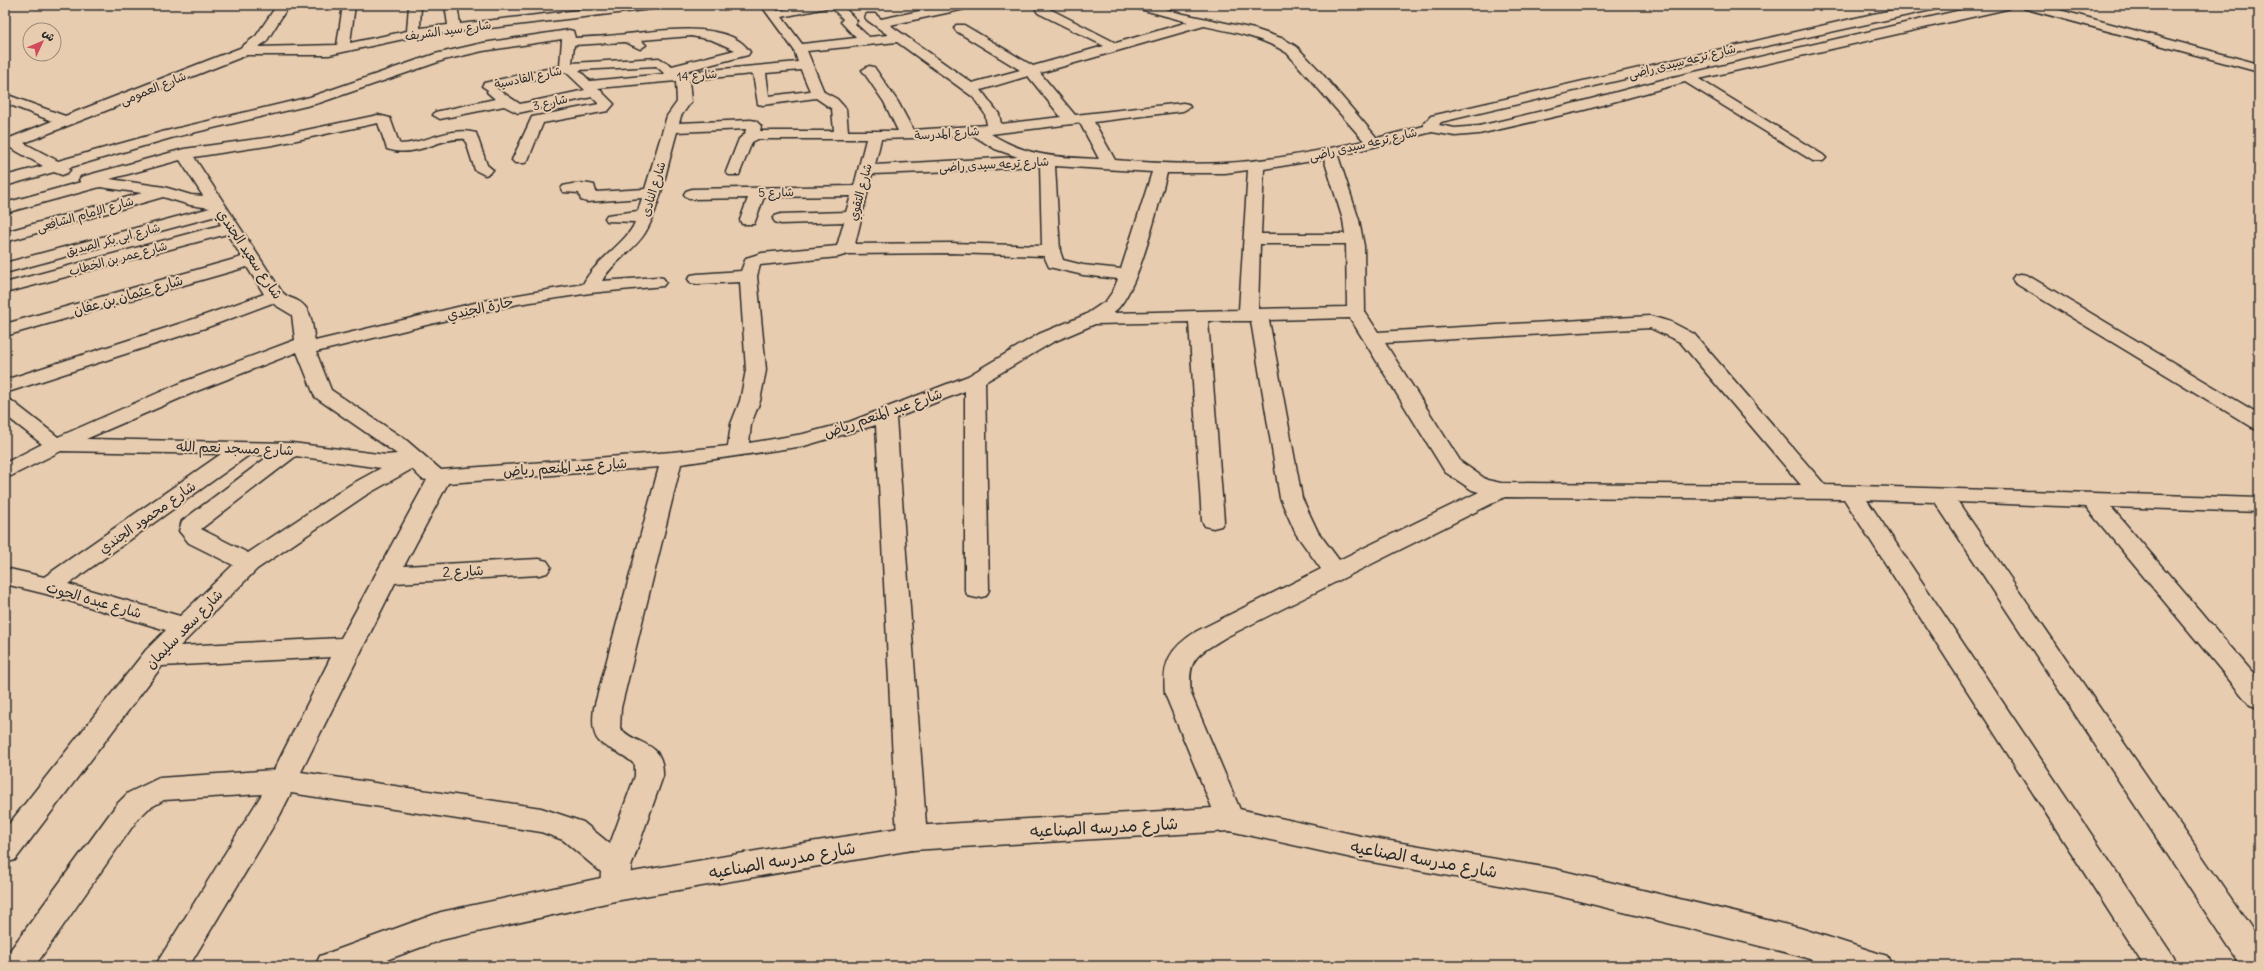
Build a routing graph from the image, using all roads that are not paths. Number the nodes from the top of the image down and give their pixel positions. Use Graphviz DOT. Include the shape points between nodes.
graph roads {
  1 [pos="282,5"];
  2 [pos="349,5"];
  3 [pos="415,5"];
  4 [pos="451,5"];
  5 [pos="652,5"];
  6 [pos="822,5"];
  7 [pos="835,5"];
  8 [pos="966,5"];
  9 [pos="1140,5"];
  10 [pos="1936,5"];
  11 [pos="2007,5"];
  12 [pos="2027,5"];
  13 [pos="2064,5"];
  14 [pos="628,6"];
  15 [pos="897,9"];
  16 [pos="566,10"];
  17 [pos="771,10"];
  18 [pos="1042,10"];
  19 [pos="908,17"];
  20 [pos="1202,22"];
  21 [pos="455,28"];
  22 [pos="960,28"];
  23 [pos="413,33"];
  24 [pos="568,38"];
  25 [pos="627,38"];
  26 [pos="900,38"];
  27 [pos="866,42"];
  28 [pos="799,48"];
  29 [pos="1115,48"];
  30 [pos="343,49"];
  31 [pos="245,51"];
  32 [pos="2259,59"];
  33 [pos="659,62"];
  34 [pos="807,65"];
  35 [pos="567,68"];
  36 [pos="2259,68"];
  37 [pos="759,70"];
  38 [pos="869,70"];
  39 [pos="1032,72"];
  40 [pos="682,76"];
  41 [pos="1688,78"];
  42 [pos="592,88"];
  43 [pos="971,88"];
  44 [pos="491,89"];
  45 [pos="818,94"];
  46 [pos="5,98"];
  47 [pos="506,101"];
  48 [pos="1183,107"];
  49 [pos="440,115"];
  50 [pos="1078,119"];
  51 [pos="67,122"];
  52 [pos="671,128"];
  53 [pos="1432,128"];
  54 [pos="995,129"];
  55 [pos="977,131"];
  56 [pos="841,135"];
  57 [pos="875,135"];
  58 [pos="908,135"];
  59 [pos="752,136"];
  60 [pos="9,144"];
  61 [pos="1374,144"];
  62 [pos="1330,153"];
  63 [pos="184,154"];
  64 [pos="1818,158"];
  65 [pos="520,160"];
  66 [pos="1043,160"];
  67 [pos="1109,164"];
  68 [pos="1256,166"];
  69 [pos="55,167"];
  70 [pos="1161,168"];
  71 [pos="485,170"];
  72 [pos="865,170"];
  73 [pos="734,172"];
  74 [pos="5,181"];
  75 [pos="93,181"];
  76 [pos="569,190"];
  77 [pos="860,190"];
  78 [pos="164,192"];
  79 [pos="758,192"];
  80 [pos="651,193"];
  81 [pos="692,194"];
  82 [pos="218,206"];
  83 [pos="5,208"];
  84 [pos="644,216"];
  85 [pos="853,217"];
  86 [pos="613,218"];
  87 [pos="781,219"];
  88 [pos="748,220"];
  89 [pos="232,228"];
  90 [pos="5,237"];
  91 [pos="1253,239"];
  92 [pos="1354,239"];
  93 [pos="845,248"];
  94 [pos="1051,251"];
  95 [pos="252,260"];
  96 [pos="5,268"];
  97 [pos="1128,275"];
  98 [pos="748,276"];
  99 [pos="697,279"];
  100 [pos="2021,279"];
  101 [pos="656,282"];
  102 [pos="5,288"];
  103 [pos="590,288"];
  104 [pos="275,296"];
  105 [pos="1356,312"];
  106 [pos="1254,316"];
  107 [pos="1198,317"];
  108 [pos="1092,319"];
  109 [pos="5,330"];
  110 [pos="1371,338"];
  111 [pos="305,346"];
  112 [pos="975,380"];
  113 [pos="5,387"];
  114 [pos="5,405"];
  115 [pos="886,415"];
  116 [pos="2259,423"];
  117 [pos="56,445"];
  118 [pos="246,447"];
  119 [pos="292,449"];
  120 [pos="738,451"];
  121 [pos="413,459"];
  122 [pos="672,459"];
  123 [pos="5,472"];
  124 [pos="440,477"];
  125 [pos="1500,490"];
  126 [pos="1818,491"];
  127 [pos="1852,492"];
  128 [pos="1941,494"];
  129 [pos="2092,499"];
  130 [pos="2259,505"];
  131 [pos="1212,521"];
  132 [pos="249,563"];
  133 [pos="539,567"];
  134 [pos="1335,572"];
  135 [pos="388,575"];
  136 [pos="5,576"];
  137 [pos="48,586"];
  138 [pos="977,590"];
  139 [pos="183,626"];
  140 [pos="349,647"];
  141 [pos="155,657"];
  142 [pos="2259,698"];
  143 [pos="284,781"];
  144 [pos="1230,819"];
  145 [pos="912,838"];
  146 [pos="5,851"];
  147 [pos="615,878"];
  148 [pos="17,966"];
  149 [pos="171,966"];
  150 [pos="331,966"];
  151 [pos="1876,966"];
  152 [pos="2162,966"];
  153 [pos="2259,966"];
  1 -- 31 [label="street, شارع العمومى" via="261,40"];
  2 -- 30 [label="street"];
  3 -- 23 [label="street"];
  4 -- 21 [label="street"];
  5 -- 14 [label="street, شارع سيد الشريف"];
  6 -- 17 [label="street"];
  7 -- 27 [label="street"];
  8 -- 19 [label="street"];
  9 -- 20 [label="street"];
  10 -- 53 [label="street, شارع ترعه سيدى راضى" via="1709,53 1657,68 1436,119 1431,123"];
  11 -- 41 [label="street" via="1957,14"];
  12 -- 36 [label="street"];
  13 -- 32 [label="street"];
  14 -- 16 [label="street, شارع سيد الشريف"];
  15 -- 19 [label="street"];
  16 -- 21 [label="street, شارع سيد الشريف" via="499,17"];
  17 -- 28 [label="street"];
  18 -- 29 [label="street"];
  19 -- 26 [label="street" via="875,20"];
  20 -- 29 [label="street"];
  20 -- 61 [label="street" via="1266,37 1292,50 1314,72"];
  21 -- 23 [label="street, شارع سيد الشريف"];
  22 -- 39 [label="street"];
  23 -- 30 [label="street, شارع سيد الشريف"];
  24 -- 25 [label="street"];
  24 -- 35 [label="street" via="564,62"];
  24 -- 69 [label="street" via="483,47 440,57 307,102 173,133"];
  25 -- 33 [label="street"];
  25 -- 33 [label="street" via="693,31 720,38 741,48 743,52 668,71"];
  26 -- 27 [label="street"];
  26 -- 43 [label="street"];
  27 -- 28 [label="street"];
  28 -- 34 [label="street"];
  29 -- 39 [label="street"];
  30 -- 31 [label="street, شارع سيد الشريف" via="313,52"];
  31 -- 51 [label="street, شارع العمومى"];
  33 -- 35 [label="street, شارع القادسية"];
  34 -- 37 [label="street, شارع 14"];
  34 -- 45 [label="street"];
  35 -- 42 [label="street"];
  35 -- 44 [label="street, شارع القادسية"];
  37 -- 40 [label="street, شارع 14"];
  37 -- 45 [label="street" via="763,101"];
  38 -- 58 [label="street" via="891,102"];
  39 -- 43 [label="street"];
  39 -- 50 [label="street"];
  40 -- 42 [label="street, شارع 14"];
  40 -- 52 [label="street, شارع النادى" via="684,102 674,116"];
  41 -- 53 [label="street" via="1479,130 1456,132"];
  41 -- 64 [label="street"];
  42 -- 47 [label="street, شارع 3" via="519,108"];
  42 -- 65 [label="street" via="607,104 603,108 537,120"];
  43 -- 54 [label="street" via="989,107"];
  44 -- 47 [label="street, شارع 3"];
  45 -- 56 [label="street" via="836,103 840,109"];
  46 -- 51 [label="street"];
  47 -- 49 [label="street"];
  48 -- 50 [label="street, شارع المدرسة"];
  50 -- 54 [label="street, شارع المدرسة"];
  50 -- 67 [label="street"];
  51 -- 60 [label="street, شارع العمومى"];
  52 -- 59 [label="street" via="751,124 754,126"];
  52 -- 80 [label="street, شارع النادى"];
  53 -- 61 [label="street, شارع ترعه سيدى راضى"];
  54 -- 55 [label="street, شارع المدرسة"];
  55 -- 58 [label="street, شارع المدرسة"];
  55 -- 66 [label="street" via="1000,146"];
  56 -- 57 [label="street, شارع المدرسة"];
  56 -- 59 [label="street, شارع المدرسة"];
  57 -- 58 [label="street, شارع المدرسة"];
  57 -- 72 [label="street, شارع التقوي"];
  59 -- 73 [label="street" via="746,139"];
  60 -- 69 [label="street"];
  61 -- 62 [label="street, شارع ترعه سيدى راضى"];
  62 -- 68 [label="street, شارع ترعه سيدى راضى"];
  62 -- 92 [label="street" via="1351,220"];
  63 -- 71 [label="street" via="273,141 378,119 385,121 392,146 395,148 457,135 471,136 480,167"];
  63 -- 75 [label="street"];
  63 -- 82 [label="street, شارع سعيد الجندي"];
  66 -- 67 [label="street, شارع ترعه سيدى راضى"];
  66 -- 72 [label="street, شارع ترعه سيدى راضى"];
  66 -- 94 [label="street"];
  67 -- 70 [label="street, شارع ترعه سيدى راضى"];
  68 -- 70 [label="street, شارع ترعه سيدى راضى"];
  68 -- 91 [label="street"];
  69 -- 74 [label="street"];
  69 -- 75 [label="street"];
  70 -- 97 [label="street, شارع عبد المنعم رياض"];
  72 -- 77 [label="street, شارع التقوي"];
  75 -- 78 [label="street"];
  75 -- 83 [label="street"];
  76 -- 80 [label="street" via="588,188 588,198"];
  77 -- 79 [label="street, شارع 5"];
  77 -- 85 [label="street, شارع التقوي"];
  78 -- 82 [label="street"];
  78 -- 90 [label="street, شارع الإمام الشافعى"];
  79 -- 81 [label="street, شارع 5"];
  79 -- 88 [label="street"];
  80 -- 84 [label="street, شارع النادى"];
  82 -- 89 [label="street, شارع سعيد الجندي"];
  82 -- 96 [label="street, شارع ابى بكر الصديق"];
  84 -- 86 [label="street"];
  84 -- 103 [label="street, شارع النادى" via="639,231 598,272"];
  85 -- 87 [label="street"];
  85 -- 93 [label="street, شارع التقوي"];
  89 -- 95 [label="street, شارع سعيد الجندي"];
  89 -- 102 [label="street, شارع عمر بن الخطاب"];
  91 -- 92 [label="street"];
  91 -- 106 [label="street"];
  92 -- 105 [label="street"];
  93 -- 94 [label="street"];
  93 -- 98 [label="street" via="838,252 758,259 752,262"];
  94 -- 97 [label="street" via="1055,263 1069,268"];
  95 -- 104 [label="street, شارع سعيد الجندي"];
  95 -- 109 [label="street, شارع عثمان بن عفان"];
  97 -- 108 [label="street, شارع عبد المنعم رياض" via="1122,291 1112,305"];
  98 -- 99 [label="street"];
  98 -- 120 [label="street" via="756,370 750,401 740,424"];
  100 -- 116 [label="street"];
  101 -- 103 [label="street, حارة الجندي"];
  103 -- 111 [label="street, حارة الجندي" via="520,299"];
  104 -- 111 [label="street, شارع سعيد الجندي" via="301,313"];
  104 -- 113 [label="street"];
  105 -- 106 [label="street"];
  105 -- 110 [label="street"];
  106 -- 107 [label="street"];
  106 -- 134 [label="street" via="1290,498 1308,534"];
  107 -- 108 [label="street"];
  107 -- 131 [label="street"];
  108 -- 112 [label="street, شارع عبد المنعم رياض" via="1046,338"];
  110 -- 125 [label="street" via="1453,467 1480,485"];
  110 -- 126 [label="street" via="1650,322 1672,328 1687,338"];
  111 -- 117 [label="street, حارة الجندي" via="175,392"];
  111 -- 121 [label="street, شارع سعيد الجندي" via="322,393 399,445"];
  112 -- 115 [label="street, شارع عبد المنعم رياض"];
  112 -- 138 [label="street"];
  114 -- 117 [label="street"];
  115 -- 120 [label="street, شارع عبد المنعم رياض" via="804,440"];
  115 -- 145 [label="street"];
  117 -- 118 [label="street, شارع مسجد نعم الله"];
  117 -- 123 [label="street, حارة الجندي"];
  118 -- 119 [label="street, شارع مسجد نعم الله"];
  118 -- 137 [label="street, شارع محمود الجندي"];
  119 -- 121 [label="street, شارع مسجد نعم الله" via="386,462"];
  119 -- 132 [label="street" via="190,526 190,531 197,538"];
  120 -- 122 [label="street, شارع عبد المنعم رياض"];
  121 -- 124 [label="street, شارع سعيد الجندي" via="430,474"];
  121 -- 132 [label="street, شارع سعد سليمان" via="316,517"];
  122 -- 124 [label="street, شارع عبد المنعم رياض"];
  122 -- 147 [label="street" via="616,669 606,717 606,729 615,740 641,753 648,763 649,776"];
  124 -- 135 [label="street"];
  125 -- 126 [label="street"];
  125 -- 134 [label="street"];
  126 -- 127 [label="street"];
  127 -- 128 [label="street"];
  127 -- 152 [label="street"];
  128 -- 129 [label="street"];
  128 -- 153 [label="street"];
  129 -- 130 [label="street"];
  129 -- 142 [label="street"];
  132 -- 139 [label="street, شارع سعد سليمان"];
  133 -- 135 [label="street, شارع 2"];
  134 -- 144 [label="street" via="1217,631 1180,658 1175,675 1178,694"];
  135 -- 140 [label="street"];
  136 -- 137 [label="street, شارع عبده الحوت"];
  137 -- 139 [label="street, شارع عبده الحوت"];
  139 -- 141 [label="street, شارع سعد سليمان"];
  140 -- 141 [label="street"];
  140 -- 143 [label="street"];
  141 -- 146 [label="street, شارع سعد سليمان"];
  143 -- 147 [label="street" via="541,820 573,830"];
  143 -- 148 [label="street" via="159,789 138,801 127,812"];
  143 -- 149 [label="street"];
  144 -- 145 [label="street, شارع مدرسه الصناعيه"];
  144 -- 151 [label="street, شارع مدرسه الصناعيه" via="1361,848 1555,882 1800,942"];
  145 -- 147 [label="street, شارع مدرسه الصناعيه"];
  147 -- 150 [label="street, شارع مدرسه الصناعيه" via="441,926"];
}
